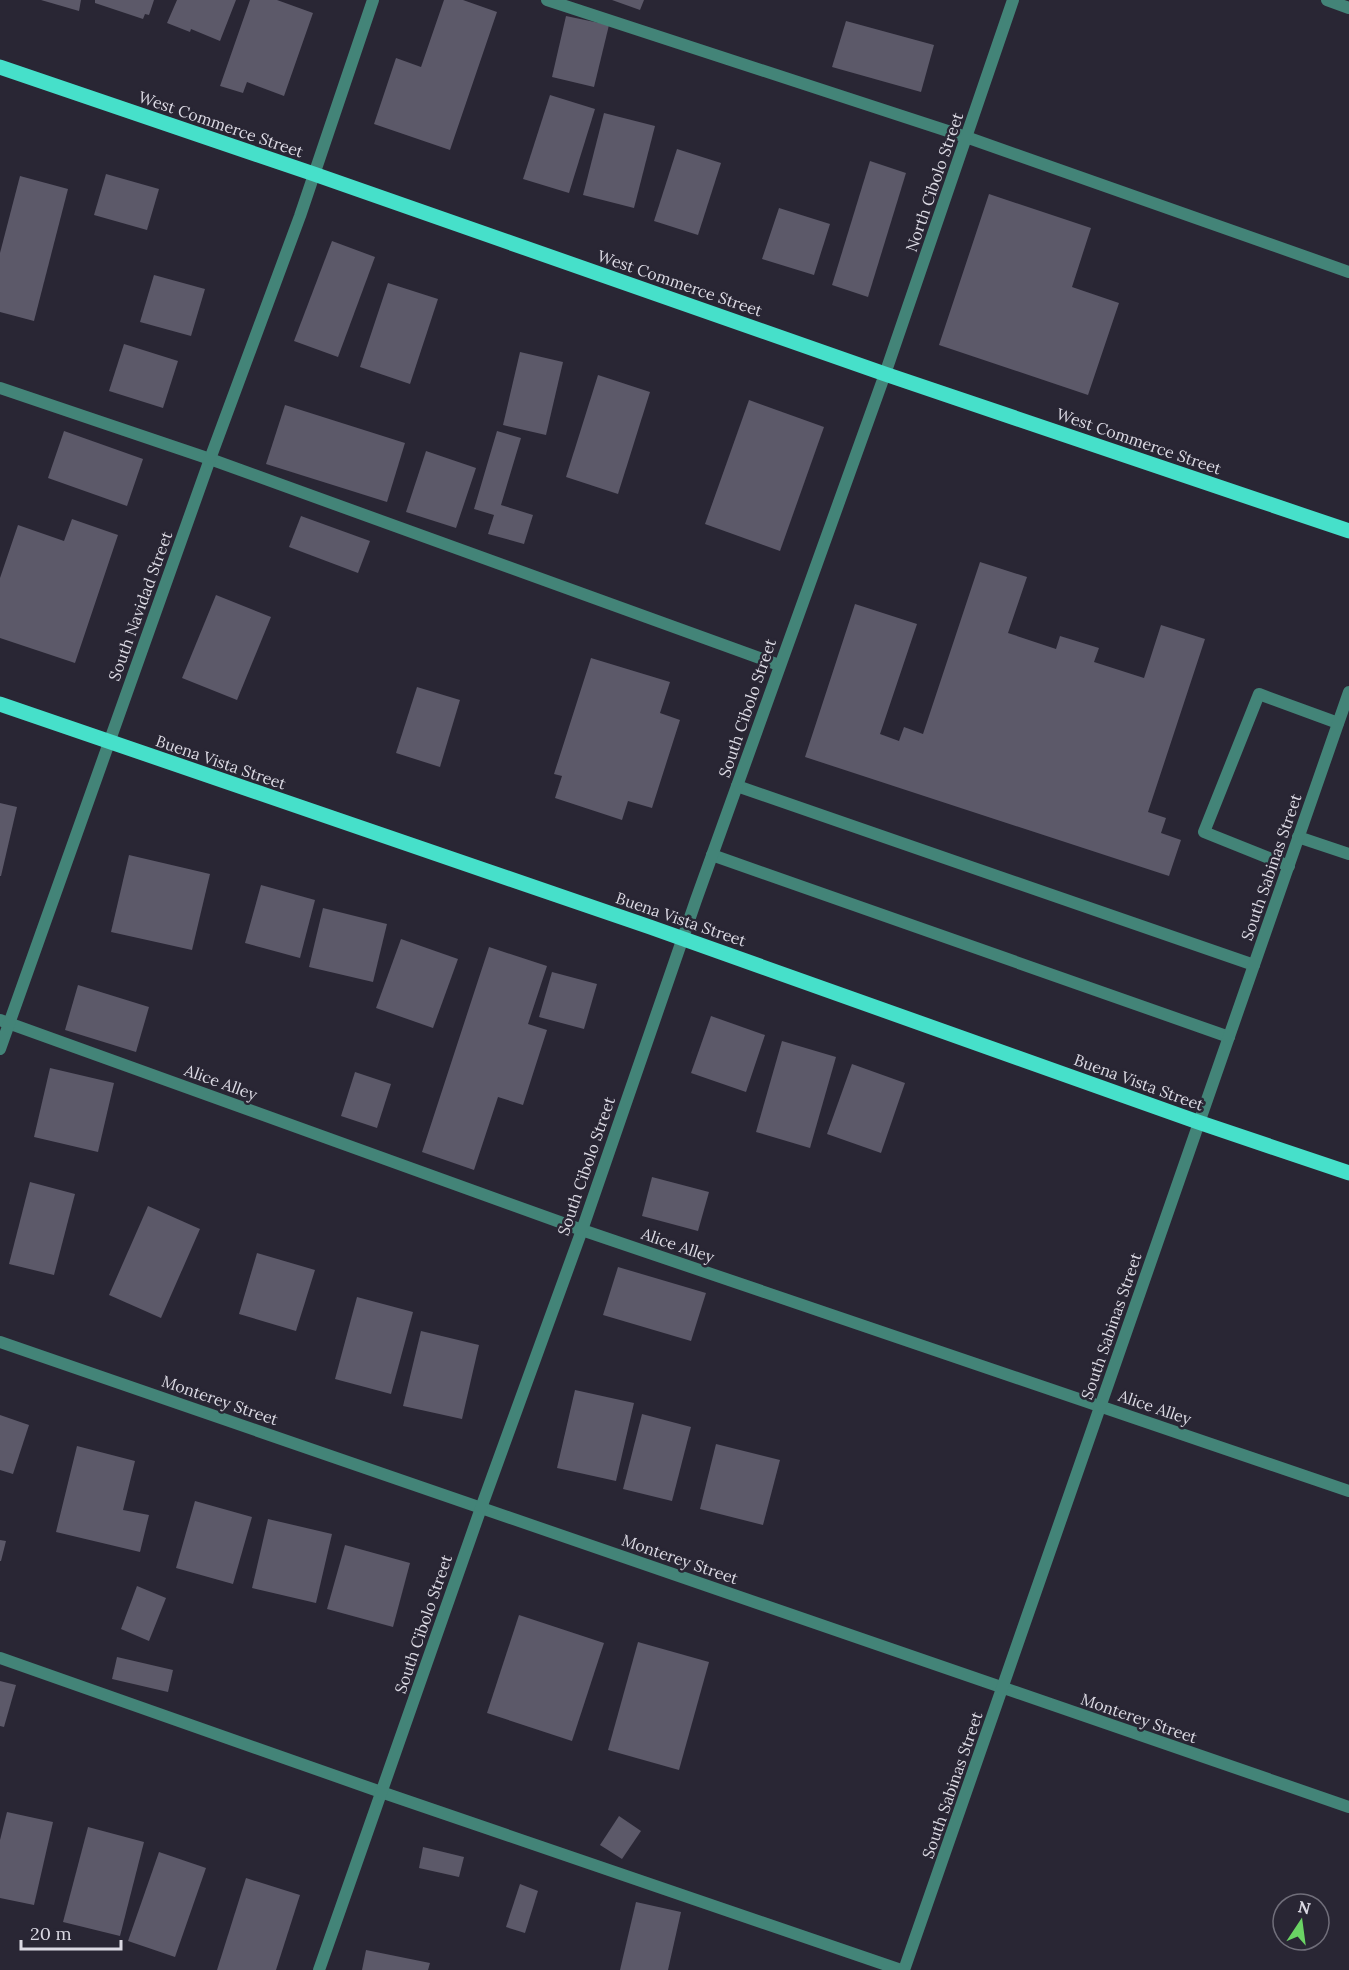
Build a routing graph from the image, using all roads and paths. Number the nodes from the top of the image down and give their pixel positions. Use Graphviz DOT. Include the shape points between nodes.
graph roads {
  1 [pos="373,0"];
  2 [pos="547,0"];
  3 [pos="1013,0"];
  4 [pos="1327,0"];
  5 [pos="1349,8"];
  6 [pos="0,67"];
  7 [pos="966,137"];
  8 [pos="314,174"];
  9 [pos="1349,272"];
  10 [pos="885,374"];
  11 [pos="0,388"];
  12 [pos="210,459"];
  13 [pos="1349,531"];
  14 [pos="779,665"];
  15 [pos="1349,692"];
  16 [pos="0,704"];
  17 [pos="1338,723"];
  18 [pos="108,742"];
  19 [pos="737,786"];
  20 [pos="1298,837"];
  21 [pos="1349,854"];
  22 [pos="712,855"];
  23 [pos="1289,867"];
  24 [pos="682,938"];
  25 [pos="1254,965"];
  26 [pos="5,1022"];
  27 [pos="1228,1037"];
  28 [pos="0,1049"];
  29 [pos="1198,1122"];
  30 [pos="1349,1173"];
  31 [pos="582,1230"];
  32 [pos="0,1342"];
  33 [pos="1101,1406"];
  34 [pos="1349,1491"];
  35 [pos="481,1508"];
  36 [pos="0,1658"];
  37 [pos="1003,1688"];
  38 [pos="381,1792"];
  39 [pos="1349,1807"];
  40 [pos="319,1970"];
  41 [pos="903,1970"];
  1 -- 8 [label="street, South Navidad Street"];
  2 -- 7 [label="street"];
  3 -- 7 [label="street, North Cibolo Street"];
  4 -- 5 [label="street"];
  6 -- 8 [label="main road, West Commerce Street"];
  7 -- 9 [label="street"];
  7 -- 10 [label="street, North Cibolo Street"];
  8 -- 10 [label="main road, West Commerce Street"];
  8 -- 12 [label="street, South Navidad Street"];
  10 -- 13 [label="main road, West Commerce Street"];
  10 -- 14 [label="street, South Cibolo Street"];
  11 -- 12 [label="street"];
  12 -- 14 [label="street"];
  12 -- 18 [label="street, South Navidad Street"];
  14 -- 19 [label="street, South Cibolo Street"];
  15 -- 17 [label="street, South Sabinas Street"];
  16 -- 18 [label="main road, Buena Vista Street"];
  17 -- 20 [label="street, South Sabinas Street"];
  17 -- 23 [label="street" via="1259,694 1204,832"];
  18 -- 24 [label="main road, Buena Vista Street"];
  18 -- 26 [label="street, South Navidad Street"];
  19 -- 22 [label="street, South Cibolo Street"];
  19 -- 25 [label="street"];
  20 -- 21 [label="street"];
  20 -- 23 [label="street, South Sabinas Street"];
  22 -- 24 [label="street, South Cibolo Street"];
  22 -- 27 [label="street"];
  23 -- 25 [label="street, South Sabinas Street"];
  24 -- 29 [label="main road, Buena Vista Street"];
  24 -- 31 [label="street, South Cibolo Street"];
  25 -- 27 [label="street, South Sabinas Street"];
  26 -- 28 [label="street, South Navidad Street"];
  26 -- 31 [label="street, Alice Alley"];
  27 -- 29 [label="street, South Sabinas Street"];
  29 -- 30 [label="main road, Buena Vista Street"];
  29 -- 33 [label="street, South Sabinas Street"];
  31 -- 33 [label="street, Alice Alley"];
  31 -- 35 [label="street, South Cibolo Street"];
  32 -- 35 [label="street, Monterey Street"];
  33 -- 34 [label="street, Alice Alley"];
  33 -- 37 [label="street, South Sabinas Street"];
  35 -- 37 [label="street, Monterey Street"];
  35 -- 38 [label="street, South Cibolo Street"];
  36 -- 38 [label="street"];
  37 -- 39 [label="street, Monterey Street"];
  37 -- 41 [label="street, South Sabinas Street"];
  38 -- 40 [label="street, South Cibolo Street"];
  38 -- 41 [label="street"];
}
